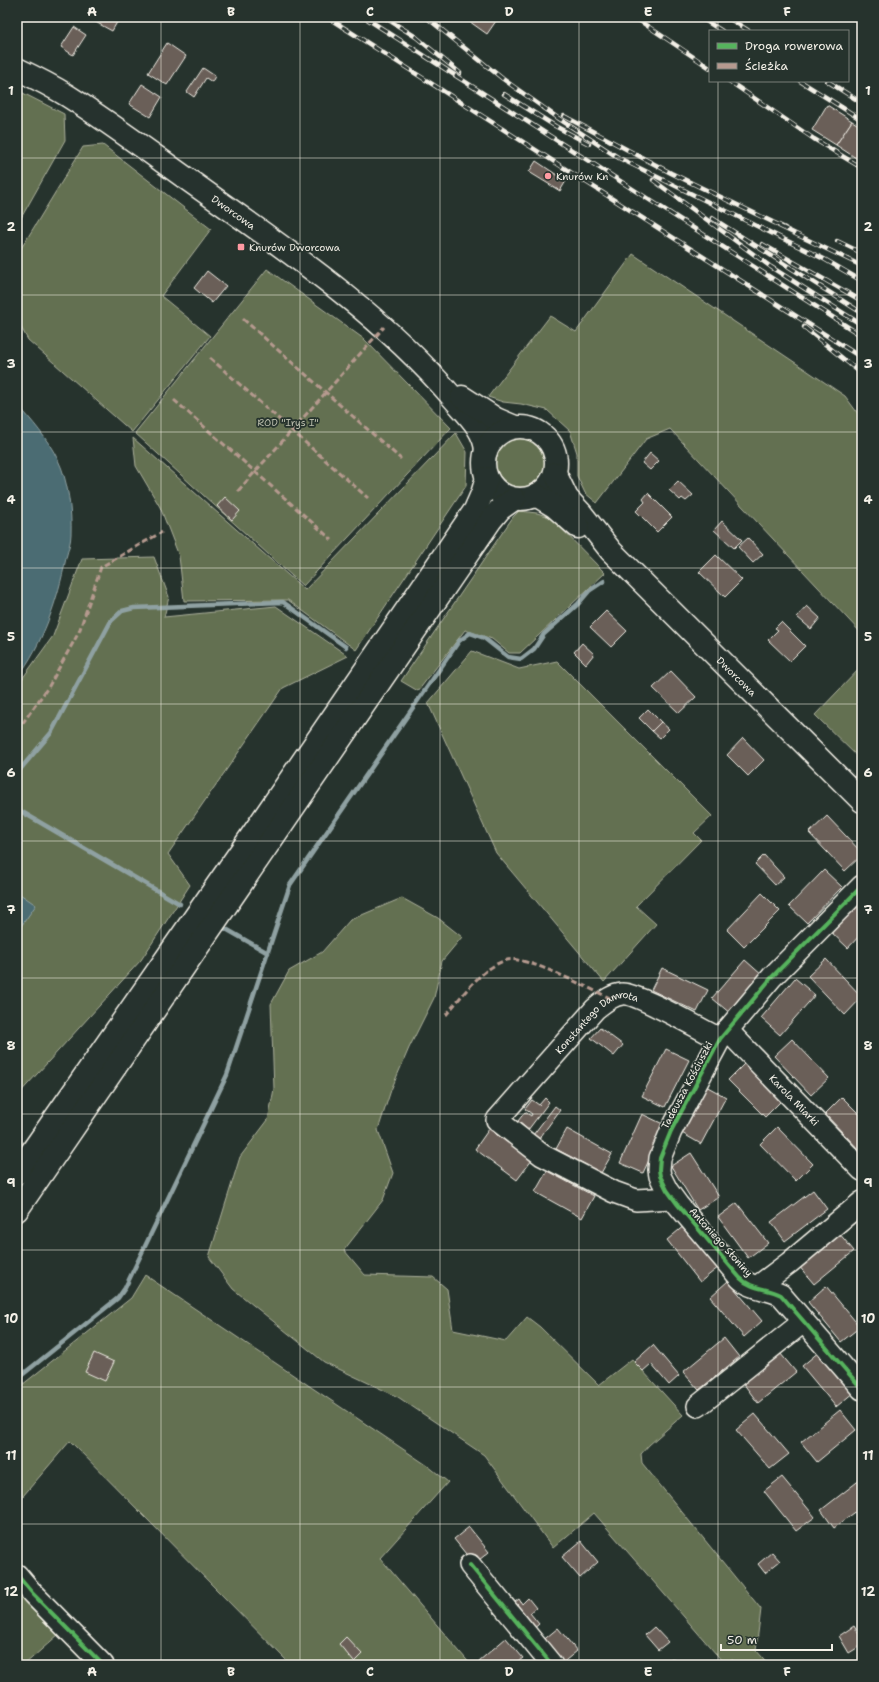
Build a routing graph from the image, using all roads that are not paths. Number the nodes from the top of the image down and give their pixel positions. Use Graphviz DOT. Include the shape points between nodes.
graph roads {
  1 [pos="17,69"];
  2 [pos="435,377"];
  3 [pos="515,427"];
  4 [pos="486,451"];
  5 [pos="555,473"];
  6 [pos="487,478"];
  7 [pos="536,495"];
  8 [pos="514,498"];
  9 [pos="611,551"];
  10 [pos="862,801"];
  11 [pos="862,886"];
  12 [pos="723,1035"];
  13 [pos="862,1170"];
  14 [pos="17,1173"];
  15 [pos="672,1198"];
  16 [pos="862,1202"];
  17 [pos="17,1210"];
  18 [pos="757,1287"];
  19 [pos="803,1322"];
  20 [pos="862,1390"];
  21 [pos="698,1406"];
  22 [pos="470,1565"];
  23 [pos="17,1575"];
  24 [pos="103,1665"];
  25 [pos="552,1665"];
  1 -- 2 [label="main road, Dworcowa" via="88,109 318,275 372,316"];
  2 -- 3 [label="main road, Dworcowa" via="488,415"];
  2 -- 4 [label="main road, Dworcowa" via="474,423 484,438"];
  3 -- 4 [label="main road" via="496,436"];
  3 -- 5 [label="main road" via="535,430 551,444 555,454"];
  4 -- 6 [label="main road" via="484,464"];
  5 -- 7 [label="main road" via="550,484"];
  5 -- 9 [label="main road, Dworcowa" via="567,498"];
  6 -- 8 [label="main road" via="498,492"];
  6 -- 14 [label="main road" via="475,510"];
  7 -- 8 [label="main road" via="522,499"];
  7 -- 9 [label="main road, Dworcowa"];
  8 -- 17 [label="main road" via="491,520"];
  9 -- 10 [label="main road, Dworcowa"];
  11 -- 12 [label="street, Tadeusza Kościuszki" via="772,977"];
  12 -- 13 [label="street, Karola Miarki"];
  12 -- 15 [label="street, Tadeusza Kościuszki" via="675,1124 660,1158 660,1176"];
  12 -- 15 [label="street, Konstantego Damrota" via="623,994 610,998 596,1009 497,1120 542,1155 599,1186 636,1200"];
  15 -- 18 [label="street, Antoniego Słoniny" via="740,1278 750,1286"];
  16 -- 18 [label="street"];
  18 -- 19 [label="street, Antoniego Słoniny" via="781,1295"];
  19 -- 20 [label="street, Antoniego Słoniny"];
  19 -- 21 [label="street"];
  22 -- 25 [label="street"];
  23 -- 24 [label="street"];
}
